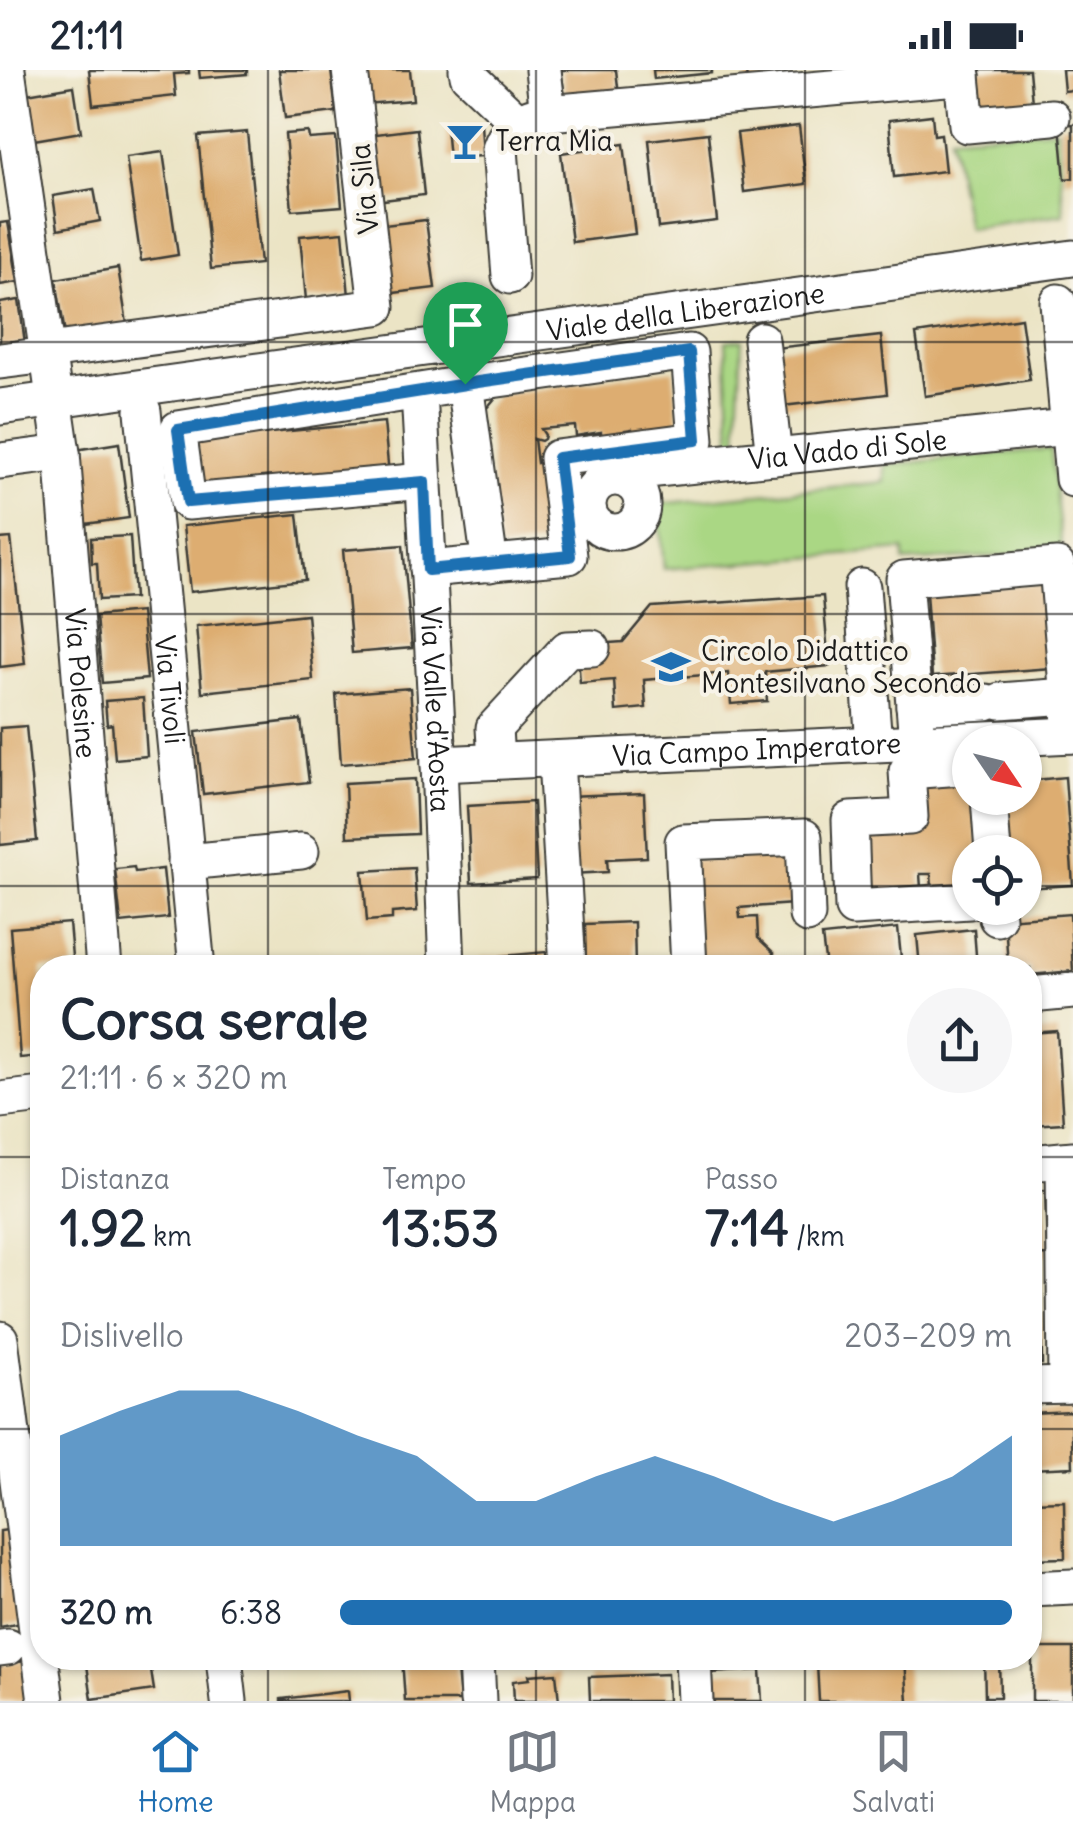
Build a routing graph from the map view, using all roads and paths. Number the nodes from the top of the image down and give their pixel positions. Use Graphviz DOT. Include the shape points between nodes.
graph roads {
  1 [pos="8,70"];
  2 [pos="350,70"];
  3 [pos="467,70"];
  4 [pos="543,70"];
  5 [pos="956,75"];
  6 [pos="1052,116"];
  7 [pos="533,118"];
  8 [pos="12,197"];
  9 [pos="1073,258"];
  10 [pos="510,276"];
  11 [pos="1058,302"];
  12 [pos="762,340"];
  13 [pos="48,353"];
  14 [pos="0,361"];
  15 [pos="465,384"];
  16 [pos="419,392"];
  17 [pos="54,400"];
  18 [pos="0,407"];
  19 [pos="143,411"];
  20 [pos="1068,428"];
  21 [pos="62,454"];
  22 [pos="774,458"];
  23 [pos="0,462"];
  24 [pos="1073,479"];
  25 [pos="424,482"];
  26 [pos="632,484"];
  27 [pos="490,564"];
  28 [pos="429,580"];
  29 [pos="544,582"];
  30 [pos="862,587"];
  31 [pos="592,648"];
  32 [pos="1067,696"];
  33 [pos="914,706"];
  34 [pos="1072,736"];
  35 [pos="1042,742"];
  36 [pos="901,750"];
  37 [pos="952,756"];
  38 [pos="556,758"];
  39 [pos="496,761"];
  40 [pos="439,764"];
  41 [pos="301,850"];
  42 [pos="186,862"];
  43 [pos="952,909"];
  44 [pos="807,915"];
  45 [pos="103,955"];
  46 [pos="196,955"];
  47 [pos="446,955"];
  48 [pos="567,955"];
  49 [pos="688,955"];
  50 [pos="1073,991"];
  51 [pos="1042,993"];
  52 [pos="30,1096"];
  53 [pos="0,1100"];
  54 [pos="1056,1161"];
  55 [pos="0,1339"];
  56 [pos="1070,1385"];
  57 [pos="1042,1386"];
  58 [pos="11,1518"];
  59 [pos="1073,1587"];
  60 [pos="1042,1588"];
  61 [pos="30,1617"];
  62 [pos="40,1670"];
  63 [pos="225,1670"];
  64 [pos="477,1670"];
  65 [pos="694,1670"];
  66 [pos="46,1701"];
  67 [pos="229,1701"];
  68 [pos="478,1701"];
  69 [pos="695,1701"];
  1 -- 8 [label="street, Via Polesine"];
  2 -- 13 [label="street, Via Sila" via="377,307"];
  3 -- 7 [label="street"];
  4 -- 7 [label="street"];
  5 -- 6 [label="street" via="967,125"];
  5 -- 7 [label="street"];
  7 -- 10 [label="street" via="504,138 498,154"];
  8 -- 13 [label="street, Via Polesine"];
  9 -- 17 [label="street, Viale della Liberazione"];
  11 -- 20 [label="street"];
  12 -- 22 [label="street"];
  13 -- 14 [label="street"];
  13 -- 17 [label="street, Via Polesine"];
  15 -- 16 [label="street"];
  15 -- 27 [label="street"];
  15 -- 27 [label="street" via="689,352 696,440 558,458 570,556"];
  16 -- 25 [label="street, Via Valle d'Aosta"];
  16 -- 25 [label="street" via="178,430 188,502"];
  17 -- 18 [label="street, Viale della Liberazione"];
  17 -- 21 [label="street, Via Polesine"];
  19 -- 42 [label="street, Via Tivoli"];
  20 -- 22 [label="street, Via Vado di Sole"];
  20 -- 24 [label="street"];
  21 -- 23 [label="street"];
  21 -- 45 [label="street, Via Polesine"];
  22 -- 26 [label="street, Via Vado di Sole" via="647,470"];
  25 -- 28 [label="street, Via Valle d'Aosta"];
  27 -- 28 [label="street"];
  28 -- 29 [label="street"];
  28 -- 40 [label="street, Via Valle d'Aosta"];
  30 -- 36 [label="street"];
  31 -- 39 [label="street" via="567,649 494,728"];
  32 -- 33 [label="street"];
  32 -- 33 [label="street" via="1057,566 904,579"];
  32 -- 34 [label="street"];
  33 -- 36 [label="street"];
  34 -- 35 [label="street, Via Campo Imperatore"];
  36 -- 37 [label="street, Via Campo Imperatore"];
  36 -- 38 [label="street, Via Campo Imperatore"];
  36 -- 43 [label="street" via="910,816 850,820 853,908"];
  38 -- 39 [label="street, Via Campo Imperatore"];
  38 -- 48 [label="street"];
  39 -- 40 [label="street, Via Campo Imperatore"];
  40 -- 47 [label="street, Via Valle d'Aosta"];
  41 -- 42 [label="street"];
  42 -- 46 [label="street, Via Tivoli"];
  44 -- 49 [label="street" via="804,836 684,842"];
  50 -- 51 [label="street"];
  52 -- 53 [label="street"];
  54 -- 56 [label="street"];
  55 -- 58 [label="street"];
  56 -- 57 [label="street"];
  58 -- 61 [label="street"];
  59 -- 60 [label="street"];
  62 -- 66 [label="street"];
  63 -- 67 [label="street"];
  64 -- 68 [label="street"];
  65 -- 69 [label="street"];
}
